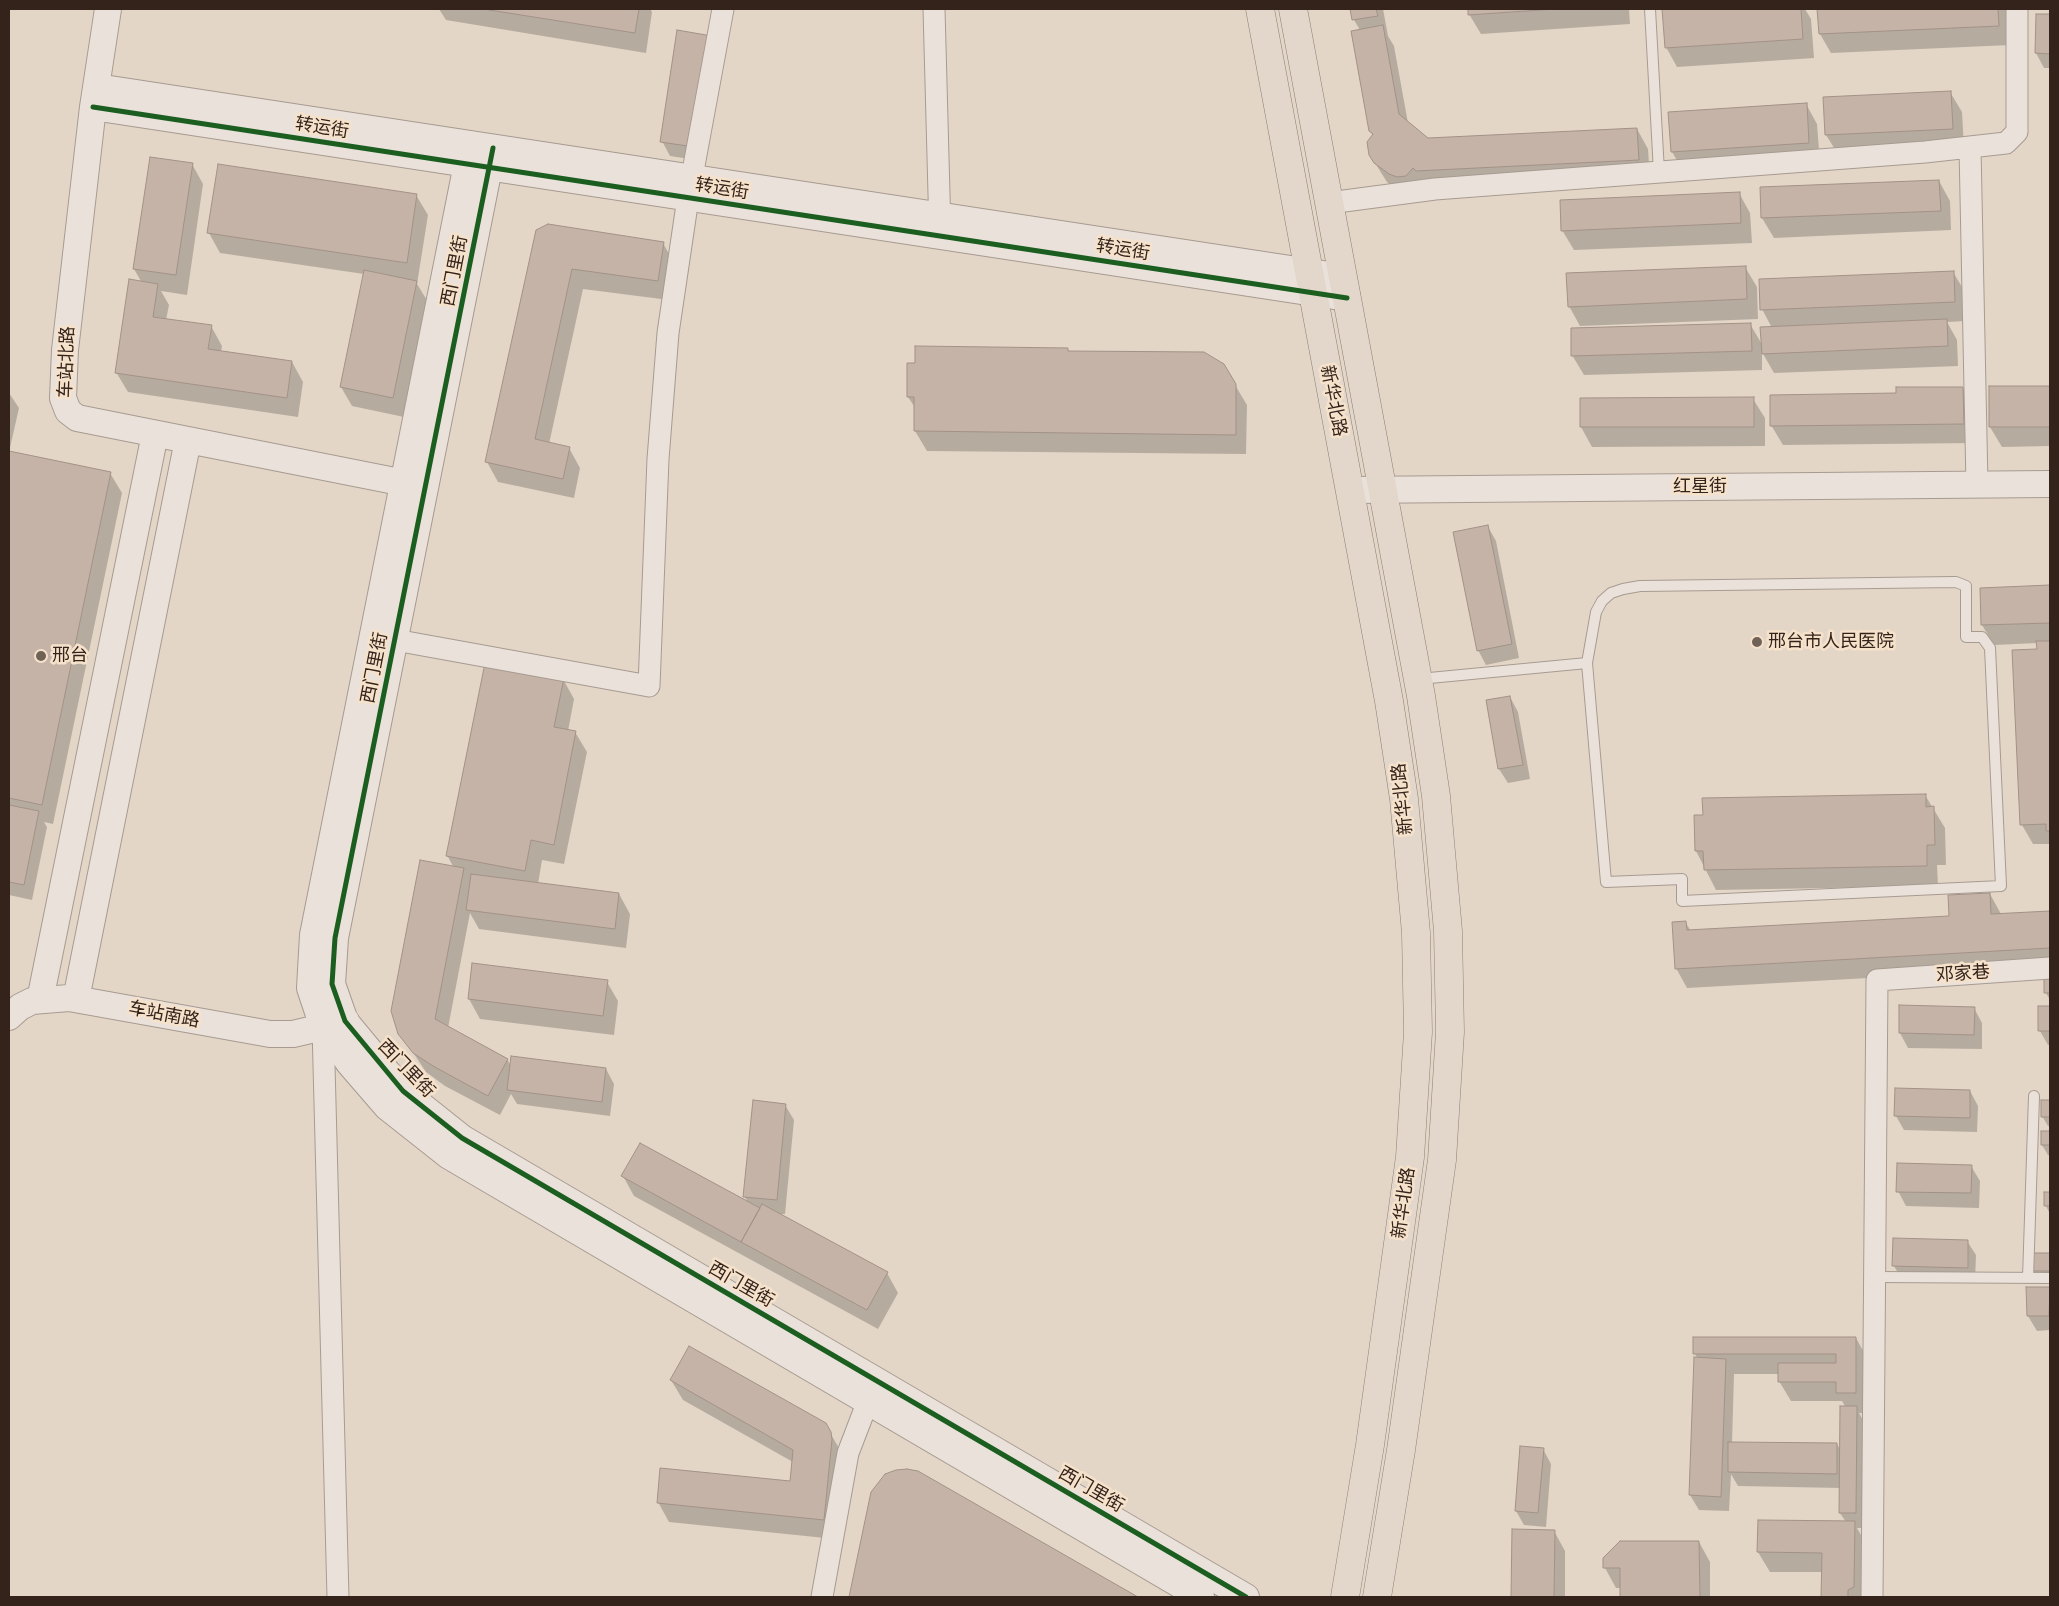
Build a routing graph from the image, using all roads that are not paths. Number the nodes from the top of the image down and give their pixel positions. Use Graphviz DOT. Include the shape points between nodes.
graph roads {
  1 [pos="108,9"];
  2 [pos="723,9"];
  3 [pos="934,9"];
  4 [pos="1260,9"];
  5 [pos="1293,9"];
  6 [pos="1650,9"];
  7 [pos="2017,9"];
  8 [pos="95,97"];
  9 [pos="1970,148"];
  10 [pos="480,156"];
  11 [pos="1659,172"];
  12 [pos="690,188"];
  13 [pos="1329,203"];
  14 [pos="940,226"];
  15 [pos="1311,283"];
  16 [pos="1345,288"];
  17 [pos="155,434"];
  18 [pos="188,440"];
  19 [pos="2050,484"];
  20 [pos="414,485"];
  21 [pos="1977,485"];
  22 [pos="1350,490"];
  23 [pos="1382,490"];
  24 [pos="395,640"];
  25 [pos="1587,663"];
  26 [pos="1417,679"];
  27 [pos="2050,968"];
  28 [pos="76,999"];
  29 [pos="40,1000"];
  30 [pos="9,1017"];
  31 [pos="334,1024"];
  32 [pos="2034,1096"];
  33 [pos="1874,1277"];
  34 [pos="2028,1278"];
  35 [pos="2050,1278"];
  36 [pos="868,1401"];
  37 [pos="338,1597"];
  38 [pos="822,1597"];
  39 [pos="1201,1597"];
  40 [pos="1246,1597"];
  41 [pos="1345,1597"];
  42 [pos="1377,1597"];
  43 [pos="1872,1597"];
  1 -- 8 [label="street, 车站北路"];
  2 -- 12 [label="street"];
  3 -- 14 [label="street"];
  4 -- 15 [label="main road, 新华北路"];
  5 -- 13 [label="main road, 新华北路"];
  6 -- 11 [label="lane"];
  7 -- 9 [label="street" via="2017,132 2006,143"];
  8 -- 10 [label="street, 转运街"];
  8 -- 17 [label="street, 车站北路" via="65,350 63,398 68,411 77,418"];
  9 -- 11 [label="street"];
  9 -- 21 [label="street"];
  10 -- 12 [label="street, 转运街"];
  10 -- 20 [label="street"];
  11 -- 13 [label="street" via="1435,189"];
  12 -- 14 [label="street, 转运街"];
  12 -- 24 [label="street" via="668,333 661,412 649,686"];
  13 -- 16 [label="main road, 新华北路"];
  14 -- 15 [label="street, 转运街"];
  15 -- 16 [label="street, 转运街"];
  15 -- 22 [label="main road, 新华北路"];
  16 -- 23 [label="main road, 新华北路"];
  17 -- 18 [label="street, 车站北路"];
  17 -- 29 [label="street"];
  18 -- 20 [label="street, 车站北路"];
  18 -- 28 [label="street"];
  19 -- 21 [label="street, 红星街"];
  20 -- 24 [label="street, 西门里街"];
  20 -- 31 [label="street" via="314,935 310,988"];
  21 -- 23 [label="street, 红星街"];
  22 -- 23 [label="street, 红星街"];
  22 -- 41 [label="main road, 新华北路" via="1400,766 1416,933 1418,1009 1410,1157 1370,1445"];
  23 -- 26 [label="main road, 新华北路"];
  24 -- 31 [label="street, 西门里街" via="336,938 332,984"];
  25 -- 25 [label="lane" via="1596,612 1611,593 1623,589 1640,586 1956,582 1966,586 1966,637 1982,637 1990,648 2000,886 1682,901 1682,879 1606,882"];
  25 -- 26 [label="lane"];
  26 -- 42 [label="main road, 新华北路" via="1436,796 1445,897 1450,967 1449,1059 1442,1160"];
  27 -- 33 [label="street, 邓家巷" via="1877,980"];
  28 -- 29 [label="street, 车站南路"];
  28 -- 31 [label="street, 车站南路" via="270,1034 293,1034"];
  29 -- 30 [label="street, 车站南路" via="20,1007"];
  31 -- 36 [label="street" via="349,1063 388,1107 450,1156"];
  31 -- 37 [label="street"];
  31 -- 40 [label="street, 西门里街" via="403,1091 462,1138"];
  32 -- 34 [label="lane"];
  33 -- 34 [label="lane"];
  33 -- 43 [label="street"];
  34 -- 35 [label="lane"];
  36 -- 38 [label="street" via="848,1453"];
  36 -- 39 [label="street"];
}
